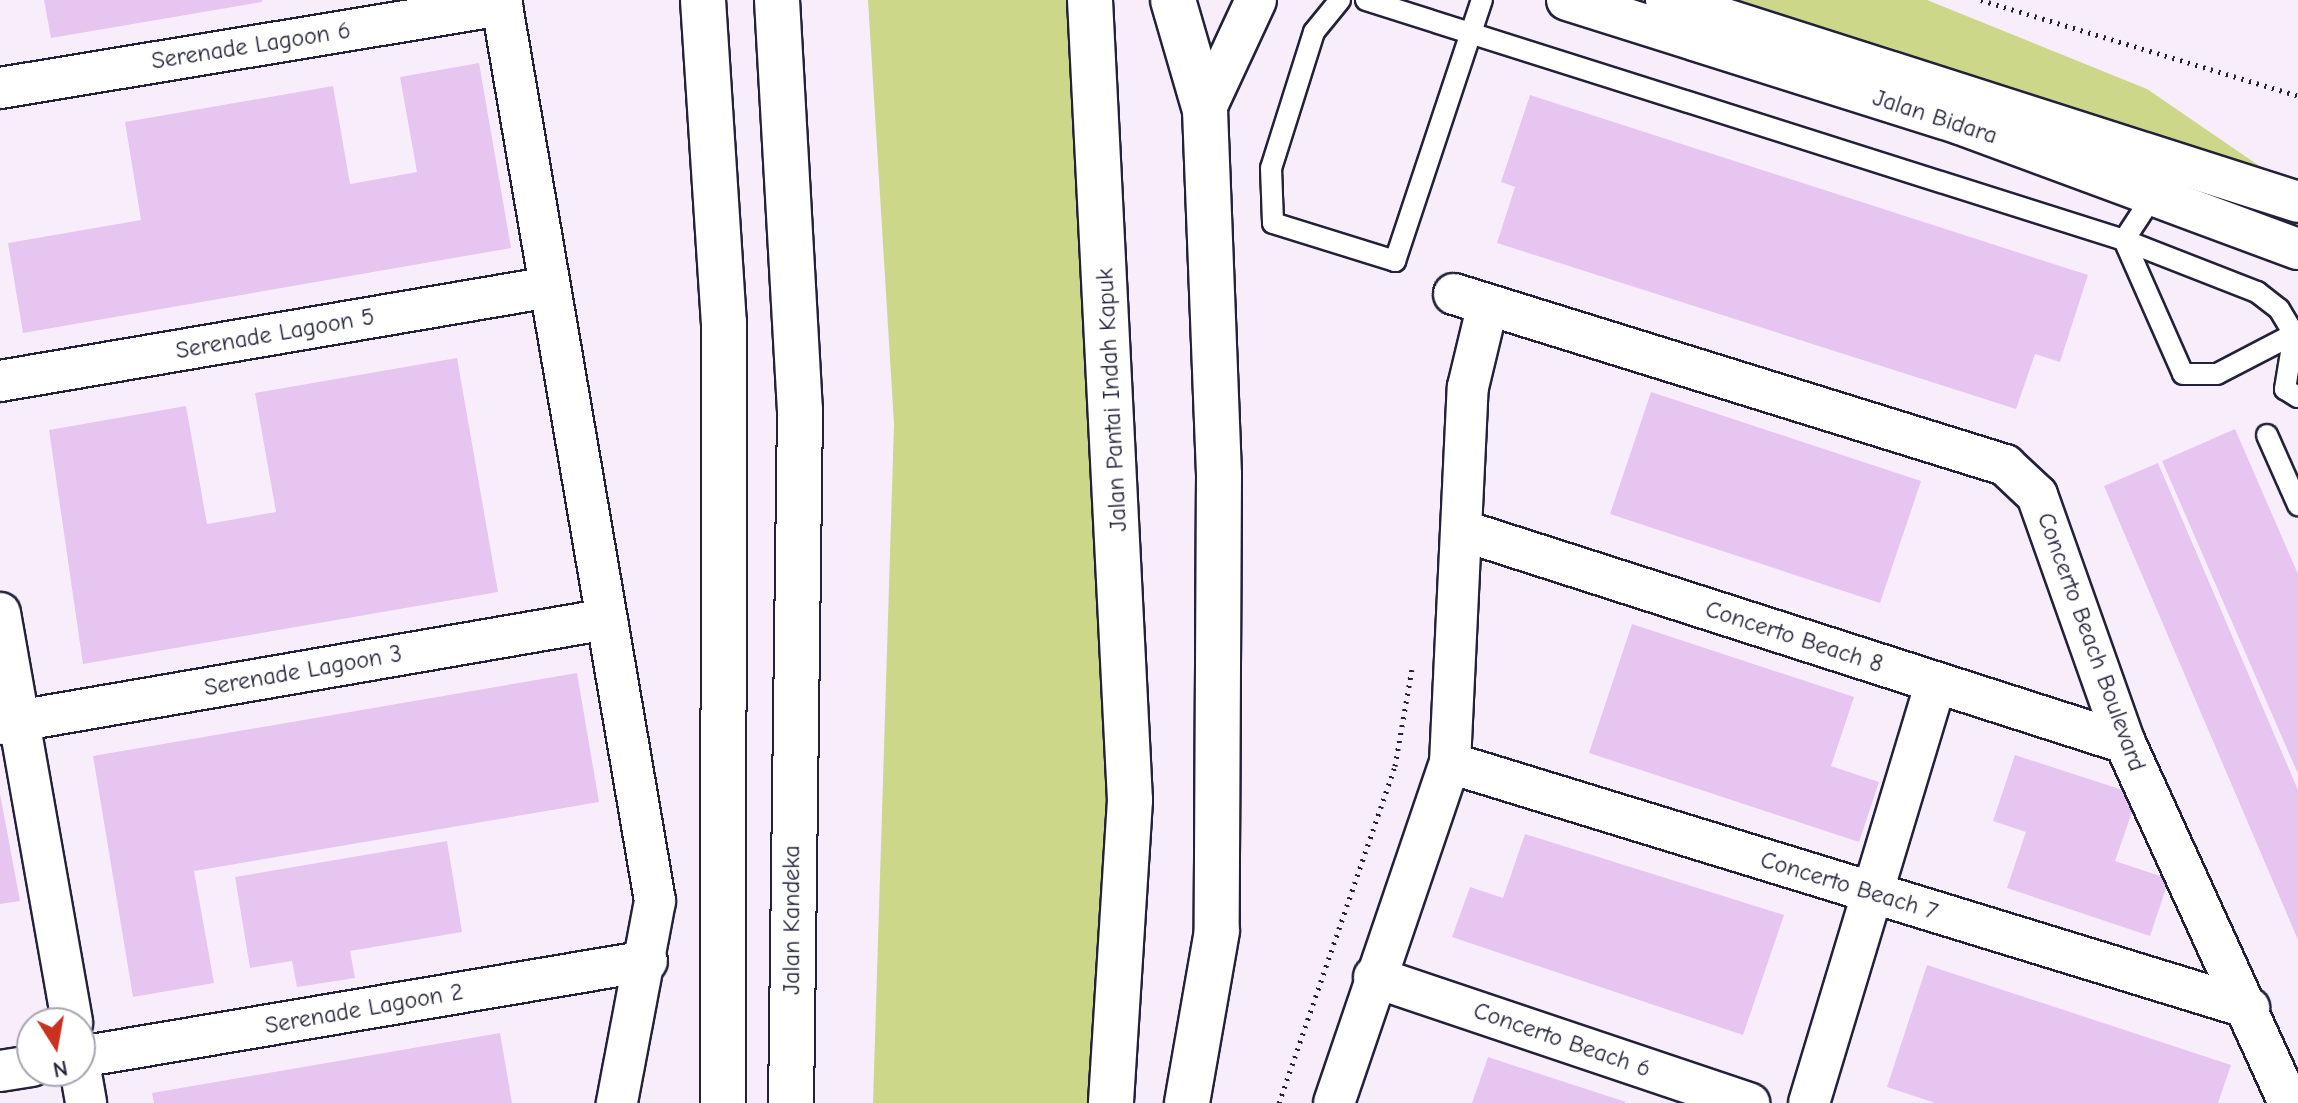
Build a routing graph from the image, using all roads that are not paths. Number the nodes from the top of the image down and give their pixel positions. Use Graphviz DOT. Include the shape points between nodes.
graph roads {
  1 [pos="703,0"];
  2 [pos="777,0"];
  3 [pos="1090,0"];
  4 [pos="1173,0"];
  5 [pos="1256,0"];
  6 [pos="1340,0"];
  7 [pos="1366,0"];
  8 [pos="1482,0"];
  9 [pos="1567,0"];
  10 [pos="1666,0"];
  11 [pos="502,2"];
  12 [pos="1472,32"];
  13 [pos="0,88"];
  14 [pos="1205,110"];
  15 [pos="2154,194"];
  16 [pos="2298,202"];
  17 [pos="2124,240"];
  18 [pos="2298,249"];
  19 [pos="550,287"];
  20 [pos="2294,334"];
  21 [pos="0,381"];
  22 [pos="2298,397"];
  23 [pos="2267,435"];
  24 [pos="2298,505"];
  25 [pos="1464,531"];
  26 [pos="0,613"];
  27 [pos="607,619"];
  28 [pos="1936,683"];
  29 [pos="10,722"];
  30 [pos="2125,743"];
  31 [pos="1450,763"];
  32 [pos="1877,894"];
  33 [pos="647,961"];
  34 [pos="1374,977"];
  35 [pos="69,1007"];
  36 [pos="2249,1008"];
  37 [pos="96,1054"];
  38 [pos="617,1103"];
  39 [pos="723,1103"];
  40 [pos="791,1103"];
  41 [pos="1111,1103"];
  42 [pos="1187,1103"];
  43 [pos="1334,1103"];
  44 [pos="1749,1103"];
  45 [pos="1809,1103"];
  46 [pos="2289,1103"];
  1 -- 39 [label="main road" via="724,322"];
  2 -- 40 [label="main road, Jalan Kandeka" via="800,409"];
  3 -- 41 [label="main road, Jalan Pantai Indah Kapuk" via="1130,800"];
  4 -- 14 [label="main road"];
  5 -- 14 [label="street"];
  6 -- 12 [label="lane" via="1314,32 1271,168 1273,223 1395,261"];
  7 -- 12 [label="lane"];
  8 -- 12 [label="lane"];
  9 -- 15 [label="street, Jalan Bidara" via="1960,124"];
  10 -- 16 [label="street, Jalan Bidara"];
  11 -- 13 [label="street, Serenade Lagoon 6"];
  11 -- 19 [label="street"];
  12 -- 17 [label="lane"];
  14 -- 42 [label="main road" via="1219,475 1221,838 1207,1014"];
  15 -- 17 [label="lane"];
  15 -- 18 [label="street, Jalan Bidara"];
  17 -- 20 [label="lane" via="2257,292 2279,309"];
  17 -- 20 [label="lane" via="2183,374 2217,374"];
  19 -- 21 [label="street, Serenade Lagoon 5"];
  19 -- 27 [label="street"];
  20 -- 22 [label="lane" via="2285,389"];
  23 -- 24 [label="lane"];
  25 -- 28 [label="street, Concerto Beach 8"];
  25 -- 30 [label="street, Concerto Beach Boulevard" via="1471,301 2005,465 2037,495"];
  25 -- 31 [label="street"];
  26 -- 29 [label="street"];
  27 -- 29 [label="street, Serenade Lagoon 3"];
  27 -- 33 [label="street" via="655,901"];
  28 -- 30 [label="street, Concerto Beach 8"];
  28 -- 32 [label="street"];
  29 -- 35 [label="street"];
  30 -- 36 [label="street, Concerto Beach Boulevard"];
  31 -- 32 [label="street, Concerto Beach 7"];
  31 -- 34 [label="street"];
  32 -- 36 [label="street, Concerto Beach 7"];
  32 -- 45 [label="street"];
  33 -- 37 [label="street, Serenade Lagoon 2"];
  33 -- 38 [label="street"];
  34 -- 43 [label="street"];
  34 -- 44 [label="street, Concerto Beach 6"];
  36 -- 46 [label="street, Concerto Beach Boulevard"];
}
